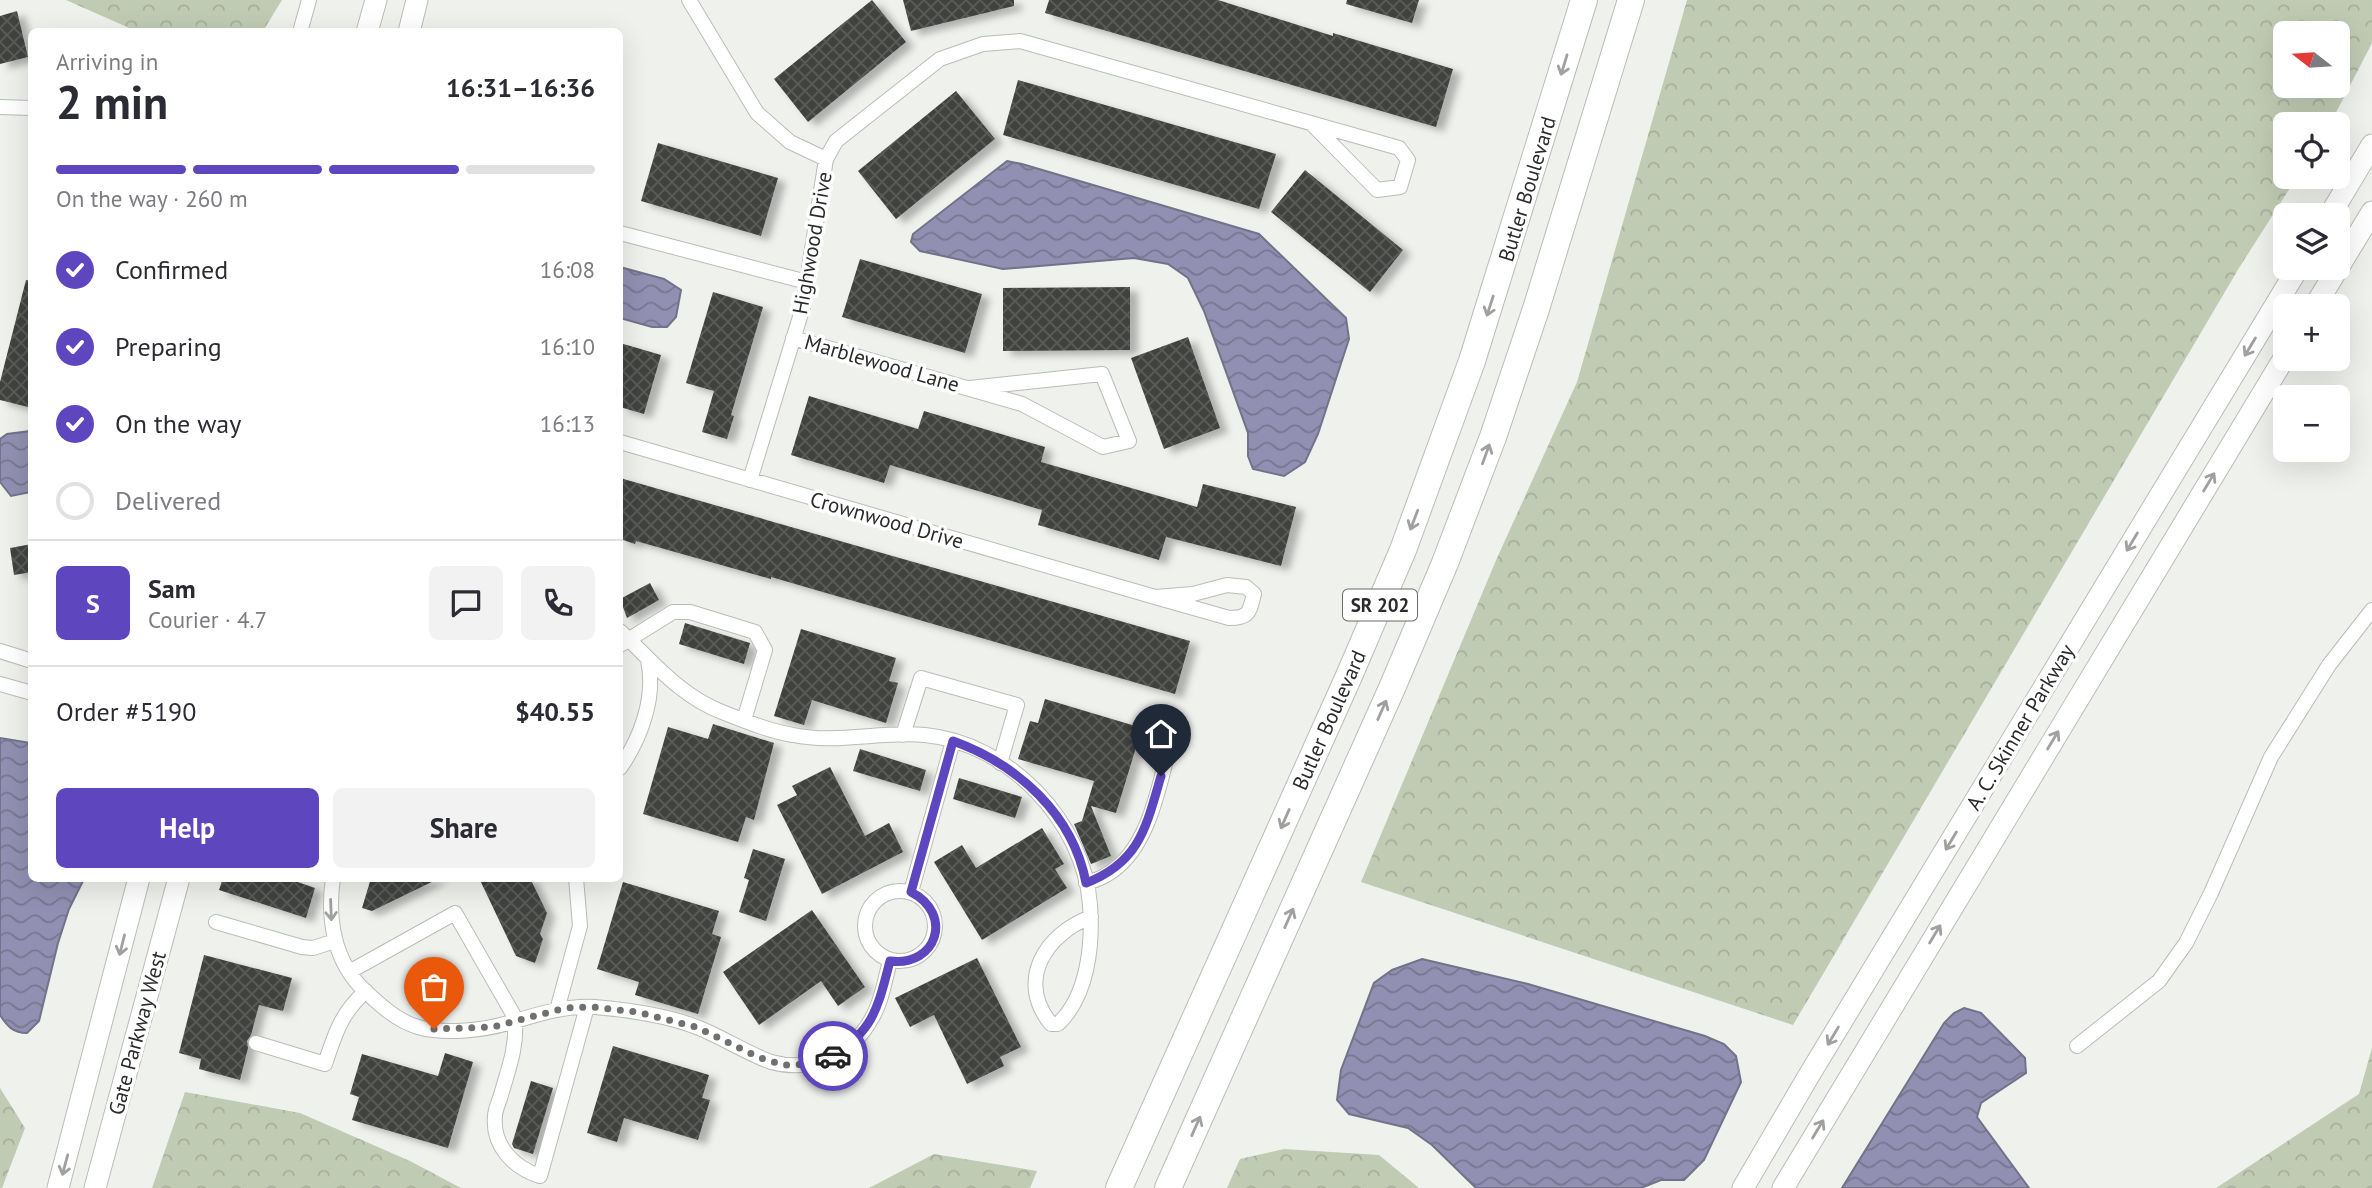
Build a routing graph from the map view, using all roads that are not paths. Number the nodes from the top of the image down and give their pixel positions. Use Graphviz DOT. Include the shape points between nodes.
graph roads {
  1 [pos="309,0"];
  2 [pos="376,0"];
  3 [pos="417,0"];
  4 [pos="689,0"];
  5 [pos="1584,0"];
  6 [pos="1631,0"];
  7 [pos="301,28"];
  8 [pos="368,28"];
  9 [pos="410,28"];
  10 [pos="0,107"];
  11 [pos="28,108"];
  12 [pos="1311,123"];
  13 [pos="2372,145"];
  14 [pos="826,159"];
  15 [pos="2337,203"];
  16 [pos="2372,212"];
  17 [pos="623,234"];
  18 [pos="2291,280"];
  19 [pos="807,282"];
  20 [pos="2322,294"];
  21 [pos="793,338"];
  22 [pos="2276,371"];
  23 [pos="970,388"];
  24 [pos="623,443"];
  25 [pos="750,480"];
  26 [pos="1154,597"];
  27 [pos="2372,610"];
  28 [pos="623,639"];
  29 [pos="0,651"];
  30 [pos="648,660"];
  31 [pos="28,661"];
  32 [pos="0,684"];
  33 [pos="28,692"];
  34 [pos="744,720"];
  35 [pos="1173,731"];
  36 [pos="903,735"];
  37 [pos="953,741"];
  38 [pos="623,763"];
  39 [pos="1000,763"];
  40 [pos="138,882"];
  41 [pos="177,882"];
  42 [pos="332,882"];
  43 [pos="576,882"];
  44 [pos="1086,883"];
  45 [pos="911,892"];
  46 [pos="1091,917"];
  47 [pos="216,922"];
  48 [pos="335,940"];
  49 [pos="890,961"];
  50 [pos="349,972"];
  51 [pos="366,991"];
  52 [pos="587,1007"];
  53 [pos="557,1010"];
  54 [pos="516,1021"];
  55 [pos="256,1043"];
  56 [pos="2077,1046"];
  57 [pos="58,1188"];
  58 [pos="94,1188"];
  59 [pos="1119,1188"];
  60 [pos="1168,1188"];
  61 [pos="1743,1188"];
  62 [pos="1783,1188"];
  1 -- 7 [label="street"];
  2 -- 8 [label="main road"];
  3 -- 9 [label="main road"];
  4 -- 14 [label="street" via="757,113 790,142"];
  5 -- 59 [label="highway, Butler Boulevard / SR 202, one-way" via="1472,361 1408,537"];
  60 -- 6 [label="highway, Butler Boulevard / SR 202, one-way" via="1445,563 1536,309"];
  10 -- 11 [label="street"];
  12 -- 12 [label="street, Highwood Drive" via="1377,190 1400,187 1408,160 1399,148"];
  12 -- 14 [label="street, Highwood Drive" via="1020,41 983,44 940,60 836,141"];
  13 -- 15 [label="main road"];
  14 -- 19 [label="street, Highwood Drive"];
  16 -- 20 [label="main road"];
  17 -- 19 [label="street"];
  18 -- 61 [label="main road, A. C. Skinner Parkway, one-way"];
  19 -- 21 [label="street, Highwood Drive"];
  21 -- 23 [label="street, Marblewood Lane"];
  21 -- 25 [label="street, Highwood Drive"];
  62 -- 22 [label="main road, A. C. Skinner Parkway, one-way"];
  23 -- 23 [label="street, Marblewood Lane" via="1102,374 1129,441 1103,447 1022,404"];
  24 -- 25 [label="street, Crownwood Drive"];
  25 -- 26 [label="street, Crownwood Drive"];
  26 -- 26 [label="street, Crownwood Drive" via="1227,585 1246,587 1254,594 1248,613 1241,618"];
  27 -- 56 [label="street" via="2329,665 2270,757 2186,943 2159,981"];
  28 -- 30 [label="street"];
  28 -- 34 [label="street" via="682,611 755,632 765,650"];
  29 -- 31 [label="street"];
  30 -- 34 [label="street" via="701,703"];
  30 -- 38 [label="street" via="651,675 645,714"];
  32 -- 33 [label="street"];
  34 -- 36 [label="street" via="794,736"];
  35 -- 44 [label="street" via="1138,844 1107,875"];
  36 -- 37 [label="street"];
  36 -- 39 [label="street" via="920,678 1017,705"];
  37 -- 39 [label="street"];
  37 -- 45 [label="street"];
  39 -- 44 [label="street" via="1037,791 1052,810"];
  40 -- 57 [label="main road, Gate Parkway West, one-way"];
  41 -- 58 [label="main road, Gate Parkway West"];
  42 -- 48 [label="street, one-way"];
  43 -- 53 [label="street" via="580,926"];
  44 -- 46 [label="street"];
  45 -- 49 [label="street" via="929,905 934,937 922,955"];
  45 -- 49 [label="street" via="886,893 868,910 865,934 870,946"];
  46 -- 46 [label="street" via="1060,933 1040,963 1036,995 1051,1024 1068,1015 1078,995 1090,948"];
  47 -- 48 [label="street" via="302,947"];
  48 -- 50 [label="street"];
  49 -- 52 [label="street" via="866,1028 834,1056 806,1066 771,1062 705,1030 668,1019"];
  50 -- 51 [label="street"];
  50 -- 54 [label="street" via="455,913"];
  51 -- 54 [label="street" via="388,1011 417,1027 493,1027"];
  51 -- 55 [label="street" via="346,1011 325,1063"];
  52 -- 53 [label="street"];
  52 -- 54 [label="street" via="540,1176 512,1162 497,1131 495,1117 514,1050"];
  53 -- 54 [label="street"];
}
